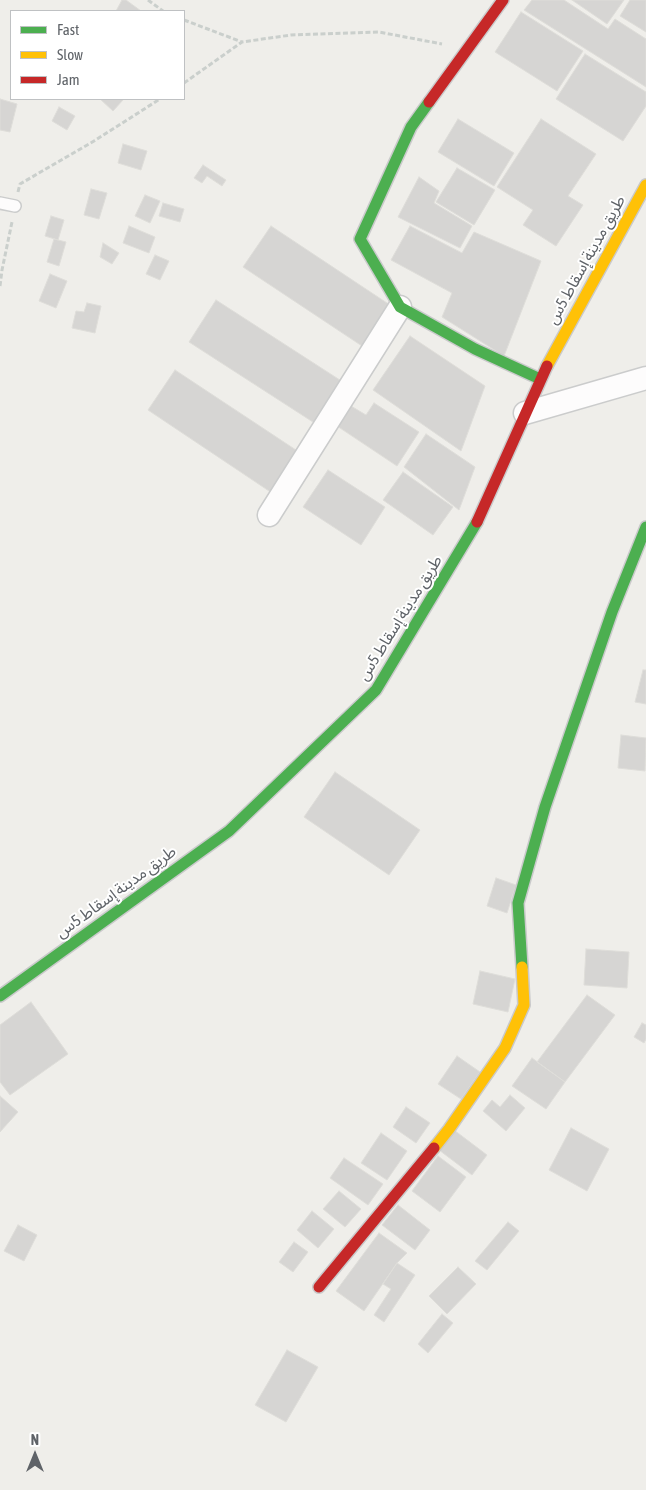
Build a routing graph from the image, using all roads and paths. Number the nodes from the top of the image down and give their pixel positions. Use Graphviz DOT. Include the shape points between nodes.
graph roads {
  1 [pos="148,0"];
  2 [pos="503,0"];
  3 [pos="162,10"];
  4 [pos="185,20"];
  5 [pos="242,42"];
  6 [pos="468,50"];
  7 [pos="185,82"];
  8 [pos="158,100"];
  9 [pos="646,186"];
  10 [pos="0,203"];
  11 [pos="15,206"];
  12 [pos="0,286"];
  13 [pos="400,307"];
  14 [pos="646,378"];
  15 [pos="540,379"];
  16 [pos="525,413"];
  17 [pos="269,515"];
  18 [pos="646,527"];
  19 [pos="0,996"];
  20 [pos="319,1287"];
  1 -- 3 [label="path"];
  2 -- 6 [label="street"];
  4 -- 5 [label="path"];
  5 -- 6 [label="path" via="292,35 379,32"];
  5 -- 7 [label="path"];
  6 -- 13 [label="street" via="411,127 360,239"];
  8 -- 11 [label="path" via="20,184"];
  9 -- 15 [label="street, طريق مدينة إسقاط 5س"];
  10 -- 11 [label="lane"];
  11 -- 12 [label="path"];
  13 -- 15 [label="street" via="475,349"];
  13 -- 17 [label="street"];
  14 -- 16 [label="street"];
  15 -- 16 [label="street, طريق مدينة إسقاط 5س"];
  16 -- 19 [label="street, طريق مدينة إسقاط 5س" via="475,528 376,690 228,831"];
  18 -- 20 [label="street" via="612,612 545,808 518,903 524,1005 505,1048 449,1128"];
}
